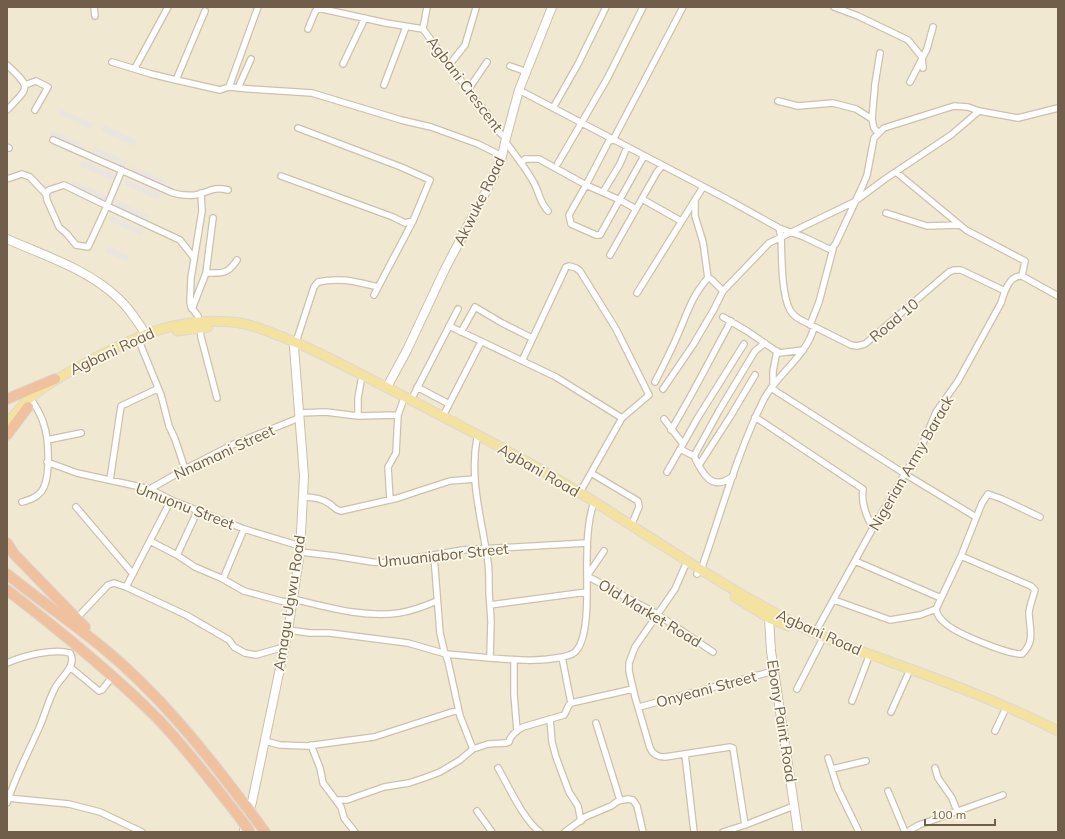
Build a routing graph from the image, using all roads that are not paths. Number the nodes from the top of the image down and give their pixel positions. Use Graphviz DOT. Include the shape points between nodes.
graph roads {
  1 [pos="94,7"];
  2 [pos="168,7"];
  3 [pos="258,7"];
  4 [pos="427,7"];
  5 [pos="552,7"];
  6 [pos="606,7"];
  7 [pos="644,7"];
  8 [pos="683,7"];
  9 [pos="834,7"];
  10 [pos="316,8"];
  11 [pos="476,8"];
  12 [pos="205,11"];
  13 [pos="95,16"];
  14 [pos="365,18"];
  15 [pos="933,26"];
  16 [pos="406,27"];
  17 [pos="308,29"];
  18 [pos="423,29"];
  19 [pos="880,52"];
  20 [pos="922,57"];
  21 [pos="251,59"];
  22 [pos="112,62"];
  23 [pos="487,62"];
  24 [pos="343,64"];
  25 [pos="450,64"];
  26 [pos="7,65"];
  27 [pos="510,66"];
  28 [pos="135,68"];
  29 [pos="923,68"];
  30 [pos="527,72"];
  31 [pos="176,80"];
  32 [pos="910,82"];
  33 [pos="25,85"];
  34 [pos="384,85"];
  35 [pos="229,87"];
  36 [pos="238,88"];
  37 [pos="468,90"];
  38 [pos="519,90"];
  39 [pos="778,101"];
  40 [pos="553,108"];
  41 [pos="1058,108"];
  42 [pos="7,110"];
  43 [pos="35,110"];
  44 [pos="979,111"];
  45 [pos="872,119"];
  46 [pos="582,123"];
  47 [pos="298,128"];
  48 [pos="878,133"];
  49 [pos="53,140"];
  50 [pos="505,140"];
  51 [pos="613,140"];
  52 [pos="627,147"];
  53 [pos="502,156"];
  54 [pos="644,156"];
  55 [pos="521,163"];
  56 [pos="558,164"];
  57 [pos="660,165"];
  58 [pos="122,170"];
  59 [pos="896,172"];
  60 [pos="281,176"];
  61 [pos="7,179"];
  62 [pos="586,185"];
  63 [pos="703,187"];
  64 [pos="228,190"];
  65 [pos="603,192"];
  66 [pos="46,194"];
  67 [pos="201,194"];
  68 [pos="642,199"];
  69 [pos="620,200"];
  70 [pos="695,202"];
  71 [pos="854,202"];
  72 [pos="107,206"];
  73 [pos="636,210"];
  74 [pos="548,211"];
  75 [pos="886,213"];
  76 [pos="213,218"];
  77 [pos="413,221"];
  78 [pos="681,222"];
  79 [pos="960,225"];
  80 [pos="779,228"];
  81 [pos="792,233"];
  82 [pos="781,237"];
  83 [pos="7,239"];
  84 [pos="833,248"];
  85 [pos="610,255"];
  86 [pos="194,258"];
  87 [pos="237,260"];
  88 [pos="206,273"];
  89 [pos="1022,276"];
  90 [pos="708,278"];
  91 [pos="378,287"];
  92 [pos="723,291"];
  93 [pos="1005,291"];
  94 [pos="637,293"];
  95 [pos="374,296"];
  96 [pos="1058,296"];
  97 [pos="192,309"];
  98 [pos="458,309"];
  99 [pos="723,317"];
  100 [pos="731,321"];
  101 [pos="199,324"];
  102 [pos="449,326"];
  103 [pos="812,326"];
  104 [pos="461,332"];
  105 [pos="144,337"];
  106 [pos="532,338"];
  107 [pos="482,342"];
  108 [pos="765,343"];
  109 [pos="295,344"];
  110 [pos="744,344"];
  111 [pos="803,350"];
  112 [pos="777,351"];
  113 [pos="522,361"];
  114 [pos="755,375"];
  115 [pos="55,379"];
  116 [pos="361,381"];
  117 [pos="655,382"];
  118 [pos="772,386"];
  119 [pos="417,387"];
  120 [pos="157,389"];
  121 [pos="663,389"];
  122 [pos="385,390"];
  123 [pos="217,398"];
  124 [pos="7,399"];
  125 [pos="407,400"];
  126 [pos="449,404"];
  127 [pos="30,405"];
  128 [pos="17,412"];
  129 [pos="398,415"];
  130 [pos="299,416"];
  131 [pos="358,416"];
  132 [pos="755,417"];
  133 [pos="442,418"];
  134 [pos="622,418"];
  135 [pos="664,419"];
  136 [pos="7,423"];
  137 [pos="671,430"];
  138 [pos="81,433"];
  139 [pos="7,435"];
  140 [pos="477,438"];
  141 [pos="47,440"];
  142 [pos="682,447"];
  143 [pos="694,456"];
  144 [pos="47,462"];
  145 [pos="698,465"];
  146 [pos="185,469"];
  147 [pos="667,472"];
  148 [pos="592,473"];
  149 [pos="905,474"];
  150 [pos="733,476"];
  151 [pos="475,479"];
  152 [pos="110,480"];
  153 [pos="150,489"];
  154 [pos="578,495"];
  155 [pos="303,497"];
  156 [pos="171,500"];
  157 [pos="390,500"];
  158 [pos="22,502"];
  159 [pos="593,504"];
  160 [pos="76,507"];
  161 [pos="198,510"];
  162 [pos="976,517"];
  163 [pos="1040,517"];
  164 [pos="631,527"];
  165 [pos="873,528"];
  166 [pos="244,529"];
  167 [pos="150,541"];
  168 [pos="7,543"];
  169 [pos="587,543"];
  170 [pos="300,549"];
  171 [pos="485,549"];
  172 [pos="604,551"];
  173 [pos="177,555"];
  174 [pos="434,556"];
  175 [pos="961,556"];
  176 [pos="856,561"];
  177 [pos="685,566"];
  178 [pos="699,572"];
  179 [pos="7,574"];
  180 [pos="133,574"];
  181 [pos="587,576"];
  182 [pos="224,579"];
  183 [pos="126,587"];
  184 [pos="7,590"];
  185 [pos="587,592"];
  186 [pos="941,598"];
  187 [pos="293,599"];
  188 [pos="834,600"];
  189 [pos="437,602"];
  190 [pos="490,605"];
  191 [pos="936,609"];
  192 [pos="657,614"];
  193 [pos="770,614"];
  194 [pos="76,619"];
  195 [pos="288,630"];
  196 [pos="816,633"];
  197 [pos="821,642"];
  198 [pos="76,643"];
  199 [pos="102,647"];
  200 [pos="284,647"];
  201 [pos="713,652"];
  202 [pos="70,653"];
  203 [pos="446,654"];
  204 [pos="562,657"];
  205 [pos="490,658"];
  206 [pos="868,659"];
  207 [pos="514,660"];
  208 [pos="7,663"];
  209 [pos="70,668"];
  210 [pos="774,671"];
  211 [pos="908,674"];
  212 [pos="113,676"];
  213 [pos="633,689"];
  214 [pos="797,689"];
  215 [pos="852,701"];
  216 [pos="571,703"];
  217 [pos="638,707"];
  218 [pos="458,710"];
  219 [pos="891,712"];
  220 [pos="1004,712"];
  221 [pos="550,720"];
  222 [pos="596,723"];
  223 [pos="517,730"];
  224 [pos="995,731"];
  225 [pos="1058,731"];
  226 [pos="1058,737"];
  227 [pos="265,741"];
  228 [pos="311,745"];
  229 [pos="473,749"];
  230 [pos="685,754"];
  231 [pos="828,758"];
  232 [pos="866,761"];
  233 [pos="498,768"];
  234 [pos="935,768"];
  235 [pos="832,769"];
  236 [pos="888,791"];
  237 [pos="1003,795"];
  238 [pos="7,799"];
  239 [pos="337,800"];
  240 [pos="347,800"];
  241 [pos="620,800"];
  242 [pos="794,806"];
  243 [pos="342,809"];
  244 [pos="476,811"];
  245 [pos="957,811"];
  246 [pos="581,821"];
  247 [pos="745,825"];
  248 [pos="142,832"];
  249 [pos="244,832"];
  250 [pos="250,832"];
  251 [pos="265,832"];
  252 [pos="355,832"];
  253 [pos="492,832"];
  254 [pos="540,832"];
  255 [pos="565,832"];
  256 [pos="643,832"];
  257 [pos="694,832"];
  258 [pos="723,832"];
  259 [pos="798,832"];
  260 [pos="858,832"];
  261 [pos="908,832"];
  1 -- 13 [label="street"];
  2 -- 28 [label="street"];
  3 -- 35 [label="street"];
  4 -- 18 [label="street, Agbani Crescent"];
  5 -- 30 [label="street, Akwuke Road"];
  6 -- 40 [label="street"];
  7 -- 46 [label="street"];
  8 -- 51 [label="street"];
  9 -- 20 [label="street" via="908,40"];
  10 -- 14 [label="street"];
  10 -- 17 [label="street"];
  11 -- 25 [label="street" via="465,45"];
  12 -- 31 [label="street"];
  14 -- 16 [label="street"];
  14 -- 24 [label="street"];
  15 -- 20 [label="street"];
  16 -- 18 [label="street"];
  16 -- 34 [label="street"];
  18 -- 25 [label="street, Agbani Crescent"];
  19 -- 45 [label="street"];
  20 -- 29 [label="street"];
  20 -- 32 [label="street"];
  21 -- 36 [label="street"];
  22 -- 28 [label="street"];
  23 -- 37 [label="street"];
  25 -- 37 [label="street, Agbani Crescent"];
  26 -- 33 [label="street" via="23,79"];
  27 -- 30 [label="street"];
  28 -- 31 [label="street"];
  30 -- 38 [label="street, Akwuke Road"];
  31 -- 35 [label="street" via="220,90"];
  33 -- 42 [label="street" via="24,91"];
  33 -- 43 [label="street" via="36,81 48,87"];
  35 -- 36 [label="street"];
  36 -- 53 [label="street" via="312,93 431,127 478,144"];
  37 -- 50 [label="street, Agbani Crescent"];
  38 -- 40 [label="street"];
  38 -- 50 [label="street, Akwuke Road"];
  39 -- 45 [label="street" via="798,106 833,103 856,108"];
  40 -- 46 [label="street"];
  41 -- 44 [label="street" via="1018,118"];
  44 -- 48 [label="street" via="954,106 890,126"];
  44 -- 59 [label="street" via="951,135"];
  45 -- 48 [label="street"];
  46 -- 51 [label="street"];
  46 -- 56 [label="street"];
  47 -- 77 [label="street" via="430,180"];
  48 -- 71 [label="street" via="874,138 867,175"];
  49 -- 58 [label="street"];
  50 -- 53 [label="street, Akwuke Road"];
  50 -- 55 [label="street, Agbani Crescent"];
  51 -- 52 [label="street"];
  51 -- 62 [label="street" via="609,141"];
  52 -- 54 [label="street"];
  52 -- 65 [label="street"];
  53 -- 122 [label="street, Akwuke Road"];
  54 -- 57 [label="street"];
  54 -- 69 [label="street"];
  55 -- 62 [label="street" via="524,159 539,159"];
  55 -- 74 [label="street, Agbani Crescent"];
  57 -- 63 [label="street"];
  57 -- 68 [label="street"];
  58 -- 67 [label="street" via="183,196"];
  58 -- 72 [label="street"];
  59 -- 71 [label="street"];
  59 -- 79 [label="street"];
  60 -- 77 [label="street" via="405,223"];
  61 -- 66 [label="street" via="22,174 30,177"];
  62 -- 65 [label="street"];
  62 -- 69 [label="street" via="569,215 571,224 596,236 600,235"];
  63 -- 70 [label="street"];
  63 -- 80 [label="street"];
  64 -- 67 [label="street" via="217,188"];
  65 -- 69 [label="street"];
  66 -- 72 [label="street" via="55,187 66,185"];
  66 -- 72 [label="street" via="59,227 80,246 88,247"];
  67 -- 86 [label="street" via="202,211"];
  68 -- 73 [label="street"];
  68 -- 78 [label="street"];
  69 -- 73 [label="street"];
  70 -- 78 [label="street"];
  70 -- 90 [label="street" via="695,216 703,242"];
  71 -- 81 [label="street"];
  71 -- 84 [label="street"];
  72 -- 86 [label="street" via="180,240"];
  73 -- 85 [label="street"];
  75 -- 79 [label="street" via="927,226"];
  76 -- 88 [label="street"];
  77 -- 91 [label="street"];
  78 -- 94 [label="street"];
  79 -- 89 [label="street" via="1025,261"];
  80 -- 81 [label="street"];
  80 -- 82 [label="street, Road 10"];
  81 -- 82 [label="street"];
  81 -- 84 [label="street" via="828,249"];
  82 -- 92 [label="street" via="768,243"];
  82 -- 103 [label="street, Road 10" via="785,287 790,310 796,317"];
  83 -- 105 [label="street" via="67,265 108,290 131,312"];
  84 -- 103 [label="street"];
  86 -- 97 [label="street" via="190,298"];
  87 -- 88 [label="street" via="226,272"];
  88 -- 97 [label="street"];
  89 -- 93 [label="street, Nigerian Army Barack" via="1014,278"];
  89 -- 96 [label="street"];
  90 -- 92 [label="street"];
  90 -- 117 [label="street" via="688,307"];
  91 -- 95 [label="street"];
  91 -- 109 [label="street" via="346,279 318,282 314,287"];
  92 -- 121 [label="street" via="693,345"];
  93 -- 103 [label="street, Road 10" via="961,270 954,270 865,344 851,345"];
  93 -- 149 [label="street, Nigerian Army Barack" via="958,381 936,412 923,443"];
  97 -- 101 [label="street"];
  98 -- 102 [label="street"];
  99 -- 100 [label="street"];
  100 -- 108 [label="street"];
  100 -- 137 [label="street"];
  101 -- 105 [label="main road, Agbani Road" via="168,326"];
  101 -- 109 [label="main road, Agbani Road" via="213,321 241,323"];
  101 -- 123 [label="street" via="200,337"];
  102 -- 104 [label="street"];
  102 -- 119 [label="street"];
  103 -- 111 [label="street" via="812,334"];
  104 -- 106 [label="street" via="475,307"];
  104 -- 107 [label="street"];
  105 -- 115 [label="main road, Agbani Road"];
  105 -- 120 [label="street"];
  105 -- 127 [label="main road, Agbani Road" via="62,382"];
  106 -- 113 [label="street"];
  106 -- 134 [label="street" via="566,267 576,268 616,329 648,392 648,397"];
  107 -- 113 [label="street"];
  107 -- 126 [label="street"];
  108 -- 112 [label="street"];
  108 -- 143 [label="street" via="755,351"];
  109 -- 116 [label="main road, Agbani Road"];
  109 -- 122 [label="main road, Agbani Road"];
  109 -- 130 [label="street, Amagu Ugwu Road"];
  110 -- 142 [label="street"];
  111 -- 112 [label="street" via="782,353"];
  111 -- 118 [label="street"];
  112 -- 118 [label="street"];
  113 -- 134 [label="street" via="556,377"];
  114 -- 145 [label="street"];
  115 -- 124 [label="highway"];
  115 -- 128 [label="main road, Agbani Road" via="30,398"];
  116 -- 122 [label="main road, Agbani Road"];
  116 -- 131 [label="street"];
  118 -- 132 [label="street"];
  118 -- 149 [label="street"];
  119 -- 125 [label="street"];
  119 -- 126 [label="street"];
  120 -- 146 [label="street"];
  120 -- 152 [label="street" via="122,406"];
  122 -- 125 [label="main road, Agbani Road"];
  125 -- 129 [label="street"];
  125 -- 133 [label="main road, Agbani Road"];
  126 -- 133 [label="street"];
  127 -- 128 [label="main road, Agbani Road"];
  127 -- 139 [label="highway"];
  127 -- 141 [label="street" via="42,418"];
  128 -- 136 [label="main road, Agbani Road"];
  129 -- 131 [label="street, Nnamani Street"];
  129 -- 157 [label="street" via="396,453 388,467"];
  130 -- 131 [label="street, Nnamani Street" via="326,412"];
  130 -- 146 [label="street, Nnamani Street" via="234,444"];
  130 -- 155 [label="street, Amagu Ugwu Road" via="304,476"];
  132 -- 150 [label="street"];
  132 -- 165 [label="street" via="863,489 864,506"];
  133 -- 140 [label="main road, Agbani Road"];
  133 -- 154 [label="main road, Agbani Road" via="510,452"];
  134 -- 148 [label="street"];
  135 -- 137 [label="street"];
  137 -- 142 [label="street"];
  138 -- 141 [label="street"];
  140 -- 151 [label="street" via="474,452"];
  140 -- 154 [label="main road, Agbani Road"];
  141 -- 144 [label="street"];
  142 -- 143 [label="street"];
  142 -- 147 [label="street"];
  143 -- 145 [label="street"];
  144 -- 152 [label="street, Umuonu Street" via="77,473"];
  144 -- 158 [label="street" via="43,489 32,499"];
  145 -- 150 [label="street" via="710,481 718,483"];
  146 -- 153 [label="street, Nnamani Street"];
  148 -- 154 [label="street"];
  148 -- 164 [label="street" via="638,501 639,507"];
  149 -- 162 [label="street"];
  149 -- 165 [label="street, Nigerian Army Barack"];
  150 -- 178 [label="street"];
  151 -- 157 [label="street" via="450,481"];
  151 -- 171 [label="street"];
  152 -- 153 [label="street, Umuonu Street"];
  153 -- 156 [label="street, Umuonu Street"];
  154 -- 159 [label="main road, Agbani Road"];
  155 -- 157 [label="street" via="319,498 341,511"];
  155 -- 170 [label="street, Amagu Ugwu Road"];
  156 -- 161 [label="street, Umuonu Street"];
  156 -- 167 [label="street"];
  159 -- 164 [label="main road, Agbani Road"];
  159 -- 169 [label="street"];
  160 -- 180 [label="street"];
  161 -- 166 [label="street, Umuonu Street"];
  161 -- 173 [label="street"];
  162 -- 163 [label="street" via="985,498 991,494"];
  162 -- 175 [label="street"];
  164 -- 177 [label="main road, Agbani Road"];
  164 -- 178 [label="main road, Agbani Road"];
  165 -- 176 [label="street, Nigerian Army Barack"];
  166 -- 170 [label="street, Umuonu Street"];
  166 -- 182 [label="street"];
  167 -- 173 [label="street"];
  167 -- 180 [label="street"];
  168 -- 194 [label="highway" via="14,554"];
  169 -- 171 [label="street, Umuaniabor Street"];
  169 -- 181 [label="street"];
  170 -- 174 [label="street, Umuaniabor Street" via="381,563"];
  170 -- 187 [label="street, Amagu Ugwu Road"];
  171 -- 174 [label="street, Umuaniabor Street" via="462,550"];
  171 -- 190 [label="street"];
  172 -- 181 [label="street"];
  173 -- 182 [label="street" via="195,567"];
  174 -- 189 [label="street"];
  175 -- 186 [label="street"];
  175 -- 191 [label="street" via="1035,590 1029,612 1032,635 1026,649 1022,654 1014,654 975,639 952,628 938,616"];
  176 -- 186 [label="street"];
  176 -- 188 [label="street, Nigerian Army Barack"];
  177 -- 178 [label="main road, Agbani Road"];
  177 -- 192 [label="street" via="675,589"];
  178 -- 193 [label="main road, Agbani Road"];
  179 -- 199 [label="highway"];
  180 -- 183 [label="street"];
  181 -- 185 [label="street"];
  181 -- 192 [label="street, Old Market Road"];
  182 -- 187 [label="street" via="244,591 257,595 286,602"];
  183 -- 194 [label="street" via="114,583 108,585"];
  183 -- 200 [label="street" via="186,615 229,640 234,647 245,653 256,655"];
  184 -- 198 [label="highway"];
  185 -- 190 [label="street"];
  185 -- 204 [label="street" via="586,621 581,641 576,652"];
  186 -- 191 [label="street"];
  187 -- 189 [label="street" via="346,611 377,614 401,613"];
  187 -- 195 [label="street, Amagu Ugwu Road"];
  188 -- 191 [label="street" via="890,620 920,615"];
  188 -- 196 [label="street, Nigerian Army Barack"];
  189 -- 203 [label="street" via="440,633"];
  190 -- 205 [label="street"];
  192 -- 201 [label="street, Old Market Road"];
  192 -- 213 [label="street" via="630,658"];
  193 -- 196 [label="main road, Agbani Road"];
  193 -- 197 [label="main road, Agbani Road"];
  193 -- 210 [label="street, Ebony Paint Road"];
  194 -- 199 [label="highway"];
  195 -- 200 [label="street, Amagu Ugwu Road"];
  195 -- 203 [label="street" via="408,643"];
  196 -- 225 [label="main road, Agbani Road" via="985,698"];
  197 -- 206 [label="main road, Agbani Road"];
  197 -- 214 [label="street"];
  198 -- 202 [label="street"];
  198 -- 212 [label="highway"];
  199 -- 251 [label="highway, bridge" via="182,726"];
  200 -- 227 [label="street, Amagu Ugwu Road"];
  202 -- 208 [label="street" via="52,652"];
  202 -- 209 [label="street"];
  203 -- 205 [label="street"];
  203 -- 218 [label="street"];
  204 -- 207 [label="street"];
  204 -- 216 [label="street"];
  205 -- 207 [label="street"];
  206 -- 211 [label="main road, Agbani Road"];
  206 -- 215 [label="street"];
  207 -- 223 [label="street"];
  209 -- 212 [label="street" via="99,691"];
  209 -- 238 [label="street" via="53,690"];
  210 -- 217 [label="street, Onyeani Street"];
  210 -- 242 [label="street, Ebony Paint Road"];
  211 -- 219 [label="street"];
  211 -- 220 [label="main road, Agbani Road"];
  212 -- 250 [label="highway, bridge" via="157,718 186,751"];
  213 -- 216 [label="street"];
  213 -- 217 [label="street"];
  216 -- 221 [label="street" via="564,715"];
  217 -- 230 [label="street" via="652,753 660,757"];
  218 -- 228 [label="street" via="374,737"];
  218 -- 229 [label="street"];
  220 -- 224 [label="street"];
  220 -- 226 [label="main road, Agbani Road"];
  221 -- 223 [label="street"];
  221 -- 246 [label="street" via="556,757 569,792 578,806"];
  222 -- 241 [label="street"];
  223 -- 229 [label="street" via="509,742 488,744"];
  227 -- 228 [label="street" via="291,746"];
  227 -- 249 [label="street, Amagu Ugwu Road"];
  228 -- 239 [label="street" via="323,783"];
  229 -- 240 [label="street" via="440,772"];
  230 -- 247 [label="street" via="733,748"];
  230 -- 257 [label="street"];
  231 -- 235 [label="street"];
  232 -- 235 [label="street"];
  233 -- 254 [label="street" via="524,813"];
  234 -- 245 [label="street"];
  235 -- 260 [label="street" via="838,789"];
  236 -- 261 [label="street"];
  237 -- 245 [label="street"];
  238 -- 248 [label="street" via="69,804 100,812"];
  239 -- 240 [label="street"];
  239 -- 243 [label="street"];
  240 -- 243 [label="street"];
  241 -- 246 [label="street"];
  241 -- 256 [label="street" via="631,799 635,802"];
  242 -- 247 [label="street"];
  242 -- 259 [label="street, Ebony Paint Road"];
  243 -- 252 [label="street" via="344,818"];
  244 -- 253 [label="street"];
  245 -- 261 [label="street" via="919,825"];
  246 -- 255 [label="street"];
  247 -- 258 [label="street"];
}
